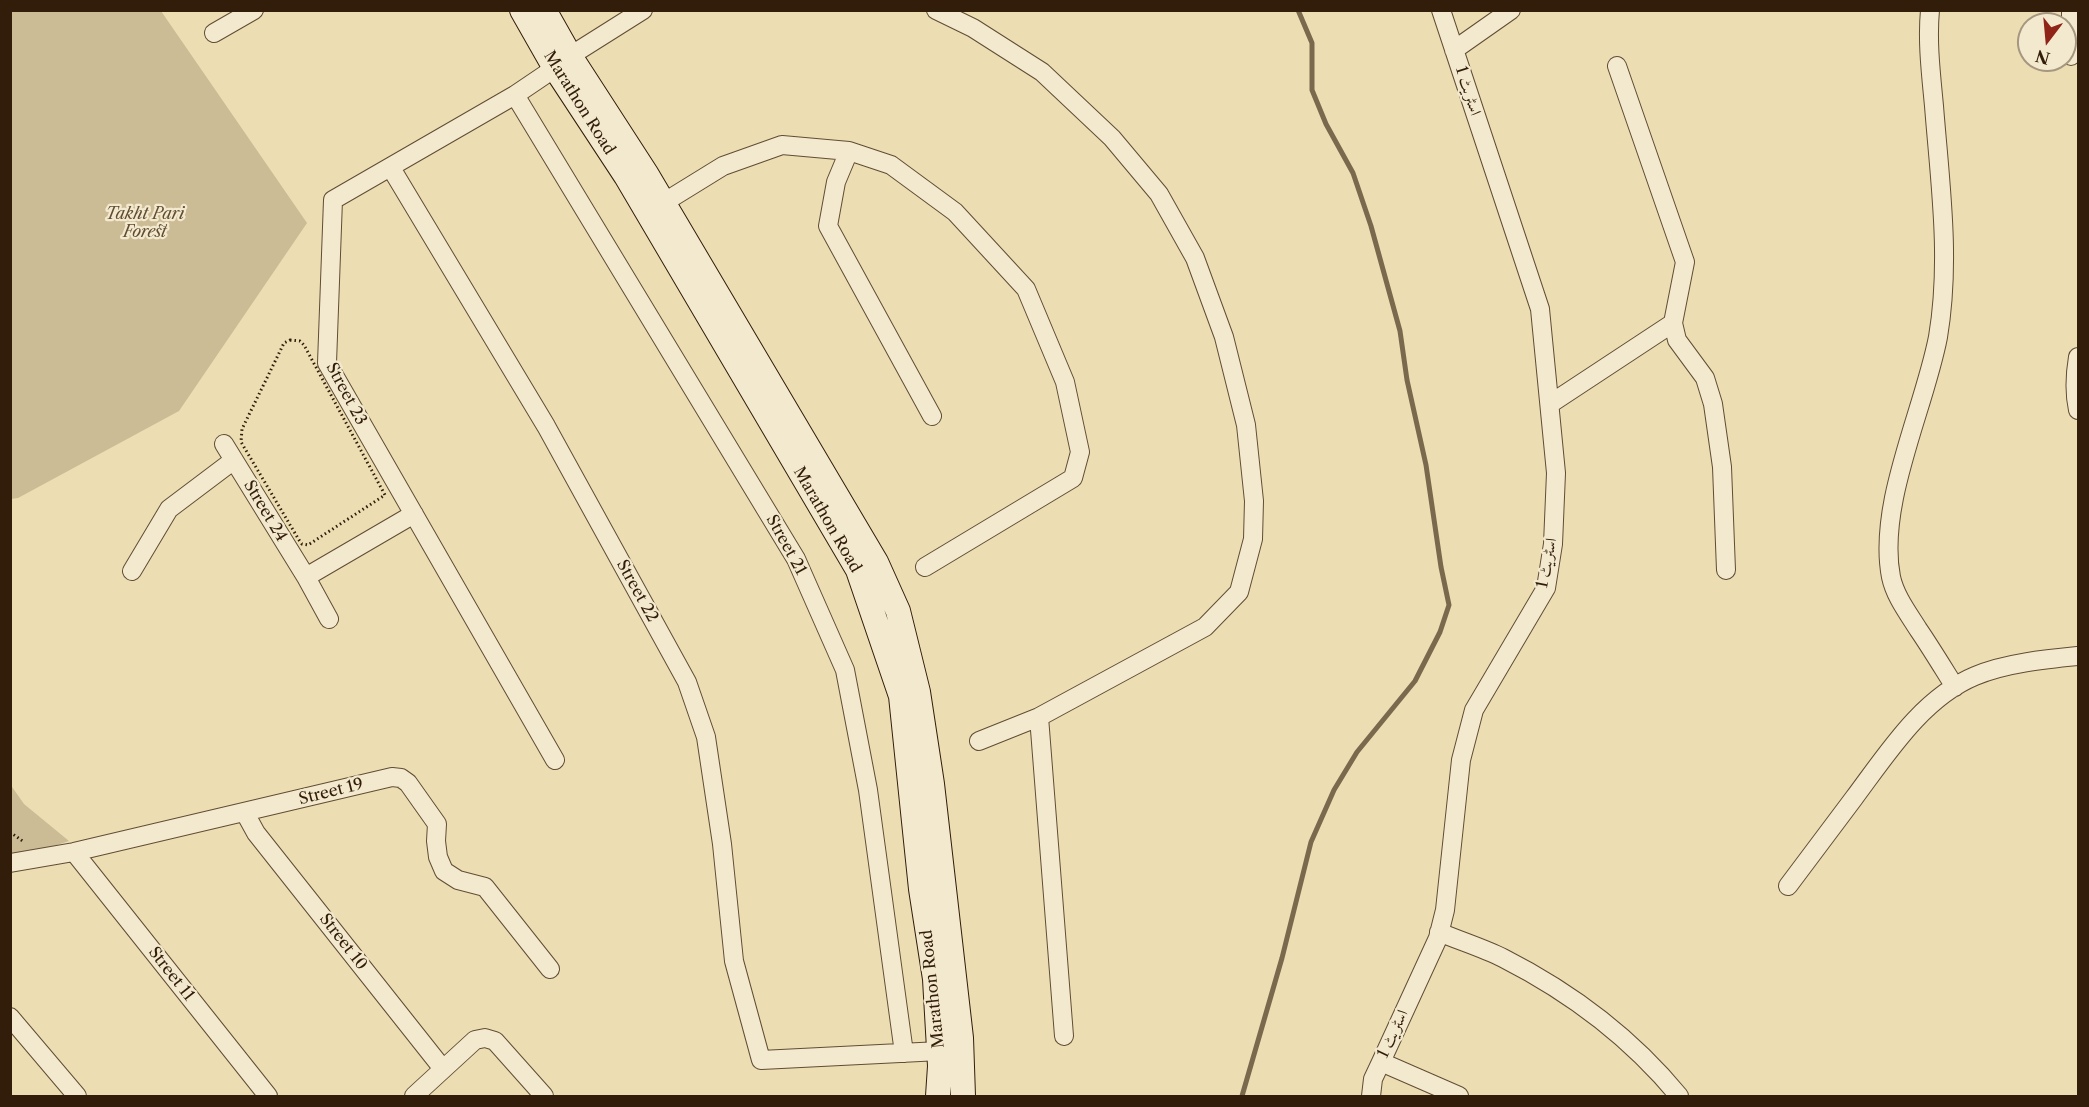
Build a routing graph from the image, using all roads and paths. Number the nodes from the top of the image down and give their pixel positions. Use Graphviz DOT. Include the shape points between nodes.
graph roads {
  1 [pos="254,10"];
  2 [pos="522,10"];
  3 [pos="544,10"];
  4 [pos="643,10"];
  5 [pos="936,10"];
  6 [pos="1441,10"];
  7 [pos="1511,10"];
  8 [pos="1930,10"];
  9 [pos="214,33"];
  10 [pos="1454,50"];
  11 [pos="563,62"];
  12 [pos="1617,66"];
  13 [pos="515,95"];
  14 [pos="849,151"];
  15 [pos="391,168"];
  16 [pos="663,203"];
  17 [pos="1673,323"];
  18 [pos="2079,357"];
  19 [pos="1550,404"];
  20 [pos="2079,410"];
  21 [pos="932,416"];
  22 [pos="224,444"];
  23 [pos="234,460"];
  24 [pos="382,498"];
  25 [pos="414,514"];
  26 [pos="925,567"];
  27 [pos="1726,570"];
  28 [pos="132,572"];
  29 [pos="306,577"];
  30 [pos="329,619"];
  31 [pos="2079,656"];
  32 [pos="1955,687"];
  33 [pos="1039,717"];
  34 [pos="979,741"];
  35 [pos="555,760"];
  36 [pos="245,813"];
  37 [pos="74,852"];
  38 [pos="10,863"];
  39 [pos="1788,886"];
  40 [pos="1439,932"];
  41 [pos="550,969"];
  42 [pos="10,1017"];
  43 [pos="1064,1036"];
  44 [pos="940,1051"];
  45 [pos="904,1053"];
  46 [pos="1381,1062"];
  47 [pos="443,1069"];
  48 [pos="76,1096"];
  49 [pos="268,1096"];
  50 [pos="414,1096"];
  51 [pos="544,1096"];
  52 [pos="938,1096"];
  53 [pos="963,1096"];
  54 [pos="1371,1096"];
  55 [pos="1459,1096"];
  56 [pos="1679,1096"];
  1 -- 9 [label="street"];
  2 -- 11 [label="main road, Marathon Road"];
  3 -- 11 [label="main road, Marathon Road"];
  4 -- 11 [label="street, Street 23"];
  5 -- 33 [label="street" via="973,28 1042,72 1112,138 1159,194 1196,258 1224,337 1245,424 1254,501 1253,539 1239,592 1205,627"];
  6 -- 10 [label="street, اسٹریٹ 1"];
  7 -- 10 [label="street"];
  8 -- 32 [label="street" via="1928,28 1945,230 1943,296 1931,367 1895,490 1890,557 1900,600"];
  10 -- 19 [label="street, اسٹریٹ 1" via="1540,309"];
  11 -- 13 [label="street, Street 23"];
  11 -- 16 [label="main road, Marathon Road"];
  11 -- 44 [label="main road, Marathon Road" via="858,570 901,696"];
  12 -- 17 [label="street" via="1685,262"];
  13 -- 15 [label="street, Street 23"];
  13 -- 45 [label="street, Street 21" via="796,559 845,670 868,790"];
  14 -- 16 [label="street" via="782,145 723,166"];
  14 -- 21 [label="street" via="836,182 828,226"];
  14 -- 26 [label="street" via="891,165 955,212 1026,289 1065,382 1080,452 1073,478"];
  15 -- 25 [label="street, Street 23" via="333,200 327,363"];
  15 -- 45 [label="street, Street 22" via="546,426 687,682 706,737 734,961 761,1060"];
  16 -- 53 [label="main road, Marathon Road" via="876,562 898,611 918,692 932,784 961,1038"];
  17 -- 19 [label="street"];
  17 -- 27 [label="street" via="1677,340 1705,378 1713,404 1722,467"];
  18 -- 20 [label="street" via="2075,397"];
  19 -- 40 [label="street, اسٹریٹ 1" via="1556,473 1553,544 1545,588 1474,710 1461,760 1445,909"];
  22 -- 23 [label="street, Street 24"];
  23 -- 28 [label="street" via="169,509"];
  23 -- 29 [label="street, Street 24"];
  24 -- 24 [label="path" via="308,545 299,540 241,442 242,429 284,343 290,340 304,345 384,491"];
  25 -- 29 [label="street"];
  25 -- 35 [label="street, Street 23"];
  29 -- 30 [label="street, Street 24"];
  31 -- 32 [label="street" via="1976,675"];
  32 -- 39 [label="street" via="1927,709 1892,747"];
  33 -- 34 [label="street"];
  33 -- 43 [label="street"];
  36 -- 37 [label="street, Street 19"];
  36 -- 41 [label="street, Street 19" via="401,778 437,824 438,857 444,871 458,880 485,887"];
  36 -- 47 [label="street, Street 10" via="256,833"];
  37 -- 38 [label="street, Street 19"];
  37 -- 49 [label="street, Street 11"];
  40 -- 46 [label="street, اسٹریٹ 1"];
  40 -- 56 [label="street" via="1502,958 1562,991 1616,1032"];
  42 -- 48 [label="street"];
  44 -- 45 [label="street"];
  44 -- 52 [label="main road, Marathon Road"];
  46 -- 54 [label="street, اسٹریٹ 1"];
  46 -- 55 [label="street"];
  47 -- 50 [label="street"];
  47 -- 51 [label="street" via="475,1040 485,1038 495,1041"];
}
